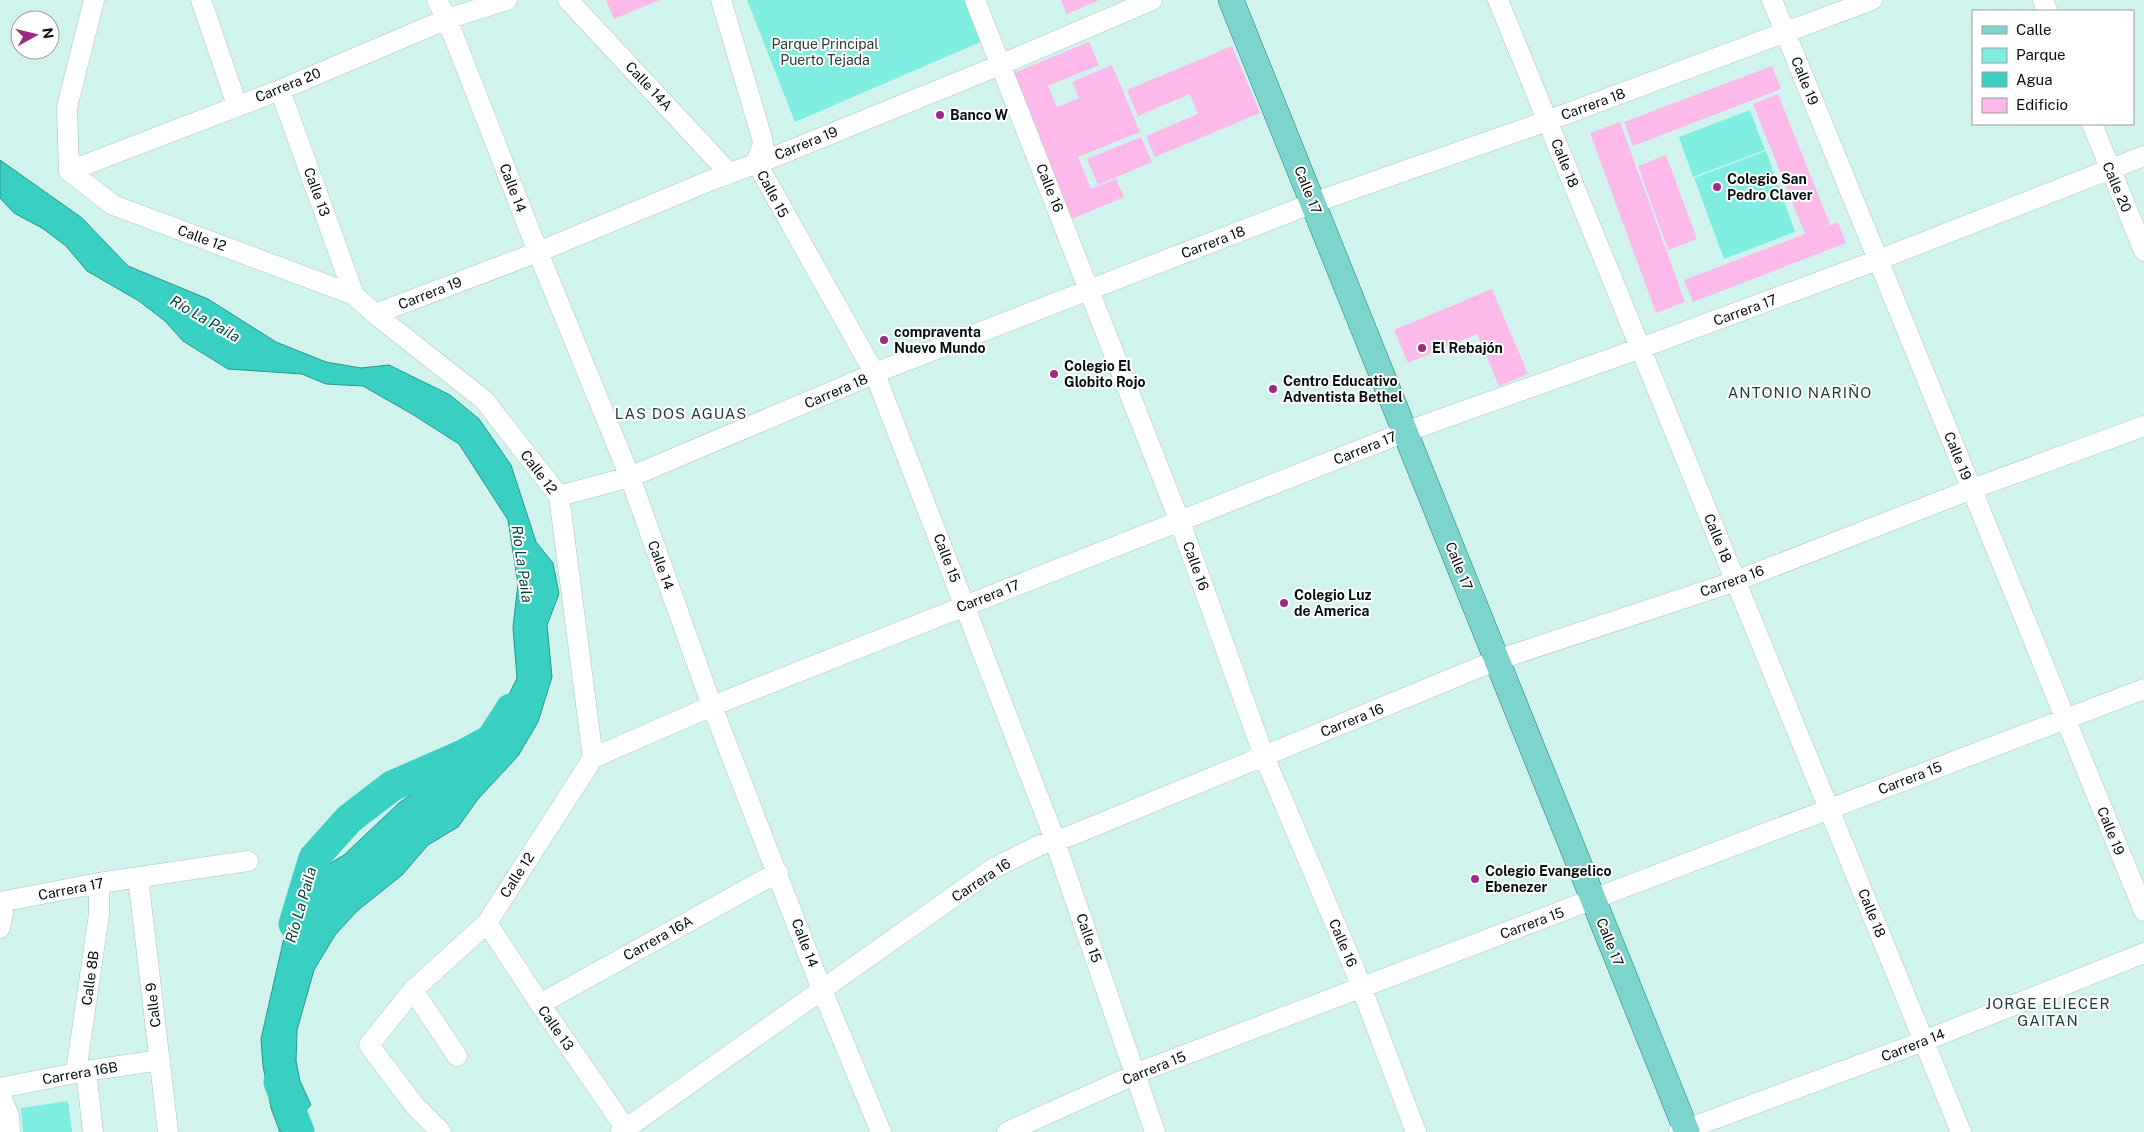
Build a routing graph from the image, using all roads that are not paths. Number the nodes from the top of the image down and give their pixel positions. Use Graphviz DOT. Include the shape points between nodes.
graph roads {
  1 [pos="94,0"];
  2 [pos="201,0"];
  3 [pos="437,0"];
  4 [pos="507,0"];
  5 [pos="568,0"];
  6 [pos="721,0"];
  7 [pos="974,0"];
  8 [pos="1152,0"];
  9 [pos="1232,0"];
  10 [pos="1498,0"];
  11 [pos="1772,0"];
  12 [pos="1872,0"];
  13 [pos="447,19"];
  14 [pos="1785,33"];
  15 [pos="1000,65"];
  16 [pos="280,90"];
  17 [pos="237,105"];
  18 [pos="1547,120"];
  19 [pos="2092,125"];
  20 [pos="2144,156"];
  21 [pos="756,162"];
  22 [pos="2109,169"];
  23 [pos="69,170"];
  24 [pos="729,173"];
  25 [pos="1313,203"];
  26 [pos="2144,251"];
  27 [pos="538,252"];
  28 [pos="1878,260"];
  29 [pos="1090,289"];
  30 [pos="354,295"];
  31 [pos="375,314"];
  32 [pos="1640,348"];
  33 [pos="875,374"];
  34 [pos="2144,426"];
  35 [pos="1405,432"];
  36 [pos="630,477"];
  37 [pos="1972,489"];
  38 [pos="559,496"];
  39 [pos="1180,522"];
  40 [pos="1736,581"];
  41 [pos="966,605"];
  42 [pos="1497,660"];
  43 [pos="2144,688"];
  44 [pos="712,706"];
  45 [pos="2066,719"];
  46 [pos="1264,756"];
  47 [pos="592,758"];
  48 [pos="1828,809"];
  49 [pos="1055,840"];
  50 [pos="248,861"];
  51 [pos="778,872"];
  52 [pos="138,878"];
  53 [pos="99,883"];
  54 [pos="1594,900"];
  55 [pos="2144,911"];
  56 [pos="486,922"];
  57 [pos="0,928"];
  58 [pos="2144,953"];
  59 [pos="1362,988"];
  60 [pos="413,990"];
  61 [pos="822,990"];
  62 [pos="540,1004"];
  63 [pos="1924,1041"];
  64 [pos="457,1056"];
  65 [pos="160,1060"];
  66 [pos="81,1072"];
  67 [pos="1135,1075"];
  68 [pos="0,1088"];
  69 [pos="625,1131"];
  70 [pos="1684,1131"];
  71 [pos="10,1132"];
  72 [pos="93,1132"];
  73 [pos="168,1132"];
  74 [pos="441,1132"];
  75 [pos="881,1132"];
  76 [pos="1007,1132"];
  77 [pos="1155,1132"];
  78 [pos="1416,1132"];
  79 [pos="1961,1132"];
  1 -- 23 [label="street" via="67,107"];
  2 -- 17 [label="street"];
  3 -- 13 [label="street, Calle 14"];
  4 -- 13 [label="street, Carrera 20"];
  5 -- 24 [label="street, Calle 14A"];
  6 -- 21 [label="street, Calle 15" via="762,138"];
  7 -- 15 [label="street, Calle 16"];
  8 -- 15 [label="street, Carrera 19"];
  9 -- 25 [label="main road, Calle 17"];
  10 -- 18 [label="street, Calle 18"];
  11 -- 14 [label="street, Calle 19"];
  12 -- 14 [label="street, Carrera 18"];
  13 -- 16 [label="street, Carrera 20"];
  13 -- 27 [label="street, Calle 14"];
  14 -- 18 [label="street, Carrera 18"];
  14 -- 28 [label="street, Calle 19"];
  15 -- 21 [label="street, Carrera 19"];
  15 -- 29 [label="street, Calle 16"];
  16 -- 17 [label="street, Carrera 20"];
  16 -- 30 [label="street, Calle 13"];
  17 -- 23 [label="street, Carrera 20"];
  18 -- 25 [label="street, Carrera 18"];
  18 -- 32 [label="street, Calle 18"];
  19 -- 22 [label="street, Calle 20"];
  20 -- 22 [label="street, Carrera 17"];
  21 -- 24 [label="street, Carrera 19"];
  21 -- 33 [label="street, Calle 15"];
  22 -- 26 [label="street, Calle 20"];
  22 -- 28 [label="street, Carrera 17"];
  23 -- 30 [label="street, Calle 12" via="112,205"];
  24 -- 27 [label="street, Carrera 19"];
  25 -- 29 [label="street, Carrera 18"];
  25 -- 35 [label="main road, Calle 17"];
  27 -- 31 [label="street, Carrera 19"];
  27 -- 36 [label="street, Calle 14"];
  28 -- 32 [label="street, Carrera 17"];
  28 -- 37 [label="street, Calle 19"];
  29 -- 33 [label="street, Carrera 18"];
  29 -- 39 [label="street, Calle 16"];
  30 -- 31 [label="street, Calle 12"];
  31 -- 38 [label="street, Calle 12" via="484,400"];
  32 -- 35 [label="street, Carrera 17"];
  32 -- 40 [label="street, Calle 18"];
  33 -- 36 [label="street, Carrera 18"];
  33 -- 41 [label="street, Calle 15"];
  34 -- 37 [label="street, Carrera 16"];
  35 -- 39 [label="street, Carrera 17"];
  35 -- 42 [label="main road, Calle 17"];
  36 -- 38 [label="street, Carrera 18"];
  36 -- 44 [label="street, Calle 14"];
  37 -- 40 [label="street, Carrera 16"];
  37 -- 45 [label="street, Calle 19"];
  38 -- 47 [label="street, Calle 12"];
  39 -- 41 [label="street, Carrera 17"];
  39 -- 46 [label="street, Calle 16"];
  40 -- 42 [label="street, Carrera 16"];
  40 -- 48 [label="street, Calle 18"];
  41 -- 44 [label="street, Carrera 17"];
  41 -- 49 [label="street, Calle 15"];
  42 -- 46 [label="street, Carrera 16"];
  42 -- 54 [label="main road, Calle 17"];
  43 -- 45 [label="street, Carrera 15"];
  44 -- 47 [label="street, Carrera 17"];
  44 -- 51 [label="street, Calle 14"];
  45 -- 48 [label="street, Carrera 15"];
  45 -- 55 [label="street, Calle 19"];
  46 -- 49 [label="street, Carrera 16"];
  46 -- 59 [label="street, Calle 16"];
  47 -- 56 [label="street, Calle 12"];
  48 -- 54 [label="street, Carrera 15"];
  48 -- 63 [label="street, Calle 18"];
  49 -- 61 [label="street, Carrera 16" via="994,868"];
  49 -- 67 [label="street, Calle 15"];
  50 -- 52 [label="street, Carrera 17"];
  51 -- 61 [label="street, Calle 14"];
  51 -- 62 [label="street, Carrera 16A"];
  52 -- 53 [label="street, Carrera 17"];
  52 -- 65 [label="street, Calle 9"];
  53 -- 57 [label="street, Carrera 17" via="5,902"];
  53 -- 66 [label="street, Calle 8B" via="100,914"];
  54 -- 59 [label="street, Carrera 15"];
  54 -- 70 [label="main road, Calle 17"];
  56 -- 60 [label="street, Calle 12"];
  56 -- 62 [label="street, Calle 13"];
  58 -- 63 [label="street, Carrera 14"];
  59 -- 67 [label="street, Carrera 15"];
  59 -- 78 [label="street, Calle 16"];
  60 -- 64 [label="street"];
  60 -- 74 [label="street, Calle 12" via="369,1045 415,1106"];
  61 -- 69 [label="street, Carrera 16"];
  61 -- 75 [label="street, Calle 14"];
  62 -- 69 [label="street, Calle 13"];
  63 -- 70 [label="street, Carrera 14"];
  63 -- 79 [label="street, Calle 18"];
  65 -- 66 [label="street, Carrera 16B"];
  65 -- 73 [label="street, Calle 9"];
  66 -- 68 [label="street, Carrera 16B"];
  66 -- 72 [label="street, Calle 8B"];
  67 -- 76 [label="street, Carrera 15"];
  67 -- 77 [label="street, Calle 15"];
  68 -- 71 [label="street" via="10,1116"];
}
